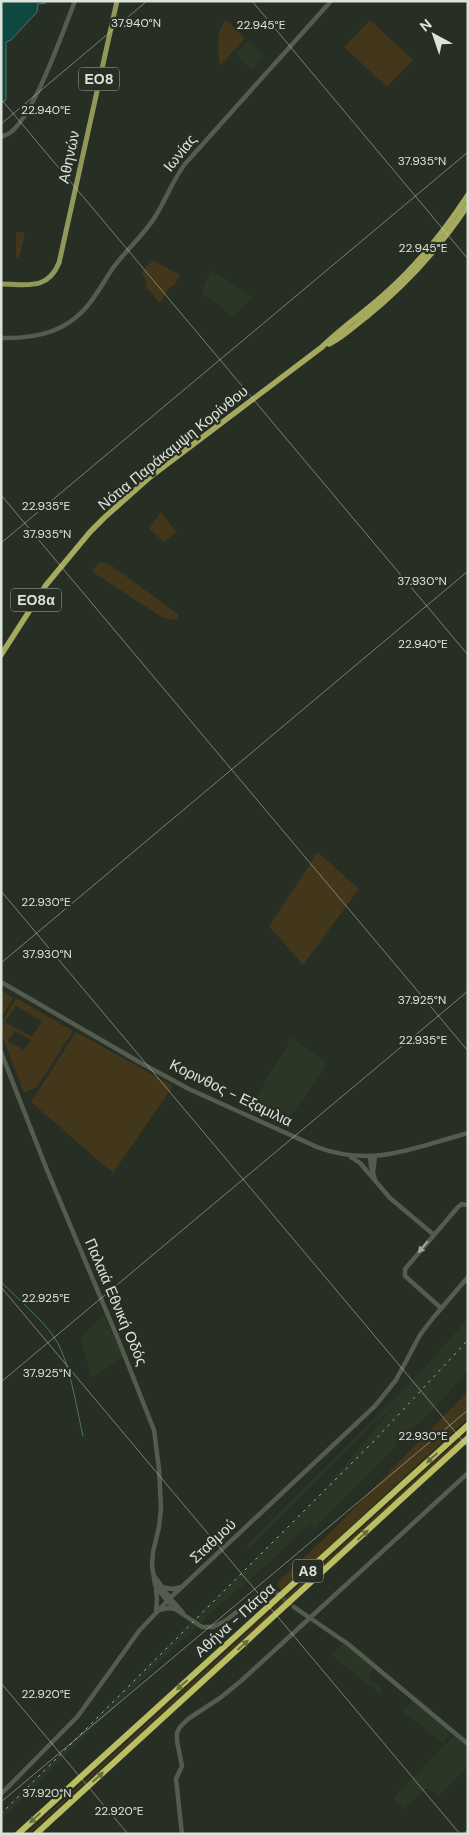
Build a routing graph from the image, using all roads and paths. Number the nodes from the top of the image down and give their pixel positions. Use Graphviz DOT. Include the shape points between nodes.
graph roads {
  1 [pos="75,1"];
  2 [pos="117,1"];
  3 [pos="331,1"];
  4 [pos="1,137"];
  5 [pos="468,195"];
  6 [pos="468,205"];
  7 [pos="1,284"];
  8 [pos="1,338"];
  9 [pos="322,347"];
  10 [pos="1,655"];
  11 [pos="1,982"];
  12 [pos="1,1052"];
  13 [pos="468,1133"];
  14 [pos="349,1156"];
  15 [pos="373,1156"];
  16 [pos="377,1184"];
  17 [pos="468,1205"];
  18 [pos="434,1235"];
  19 [pos="468,1277"];
  20 [pos="442,1308"];
  21 [pos="468,1425"];
  22 [pos="468,1438"];
  23 [pos="468,1473"];
  24 [pos="153,1572"];
  25 [pos="155,1585"];
  26 [pos="161,1587"];
  27 [pos="182,1587"];
  28 [pos="277,1593"];
  29 [pos="168,1599"];
  30 [pos="294,1607"];
  31 [pos="175,1609"];
  32 [pos="156,1612"];
  33 [pos="183,1613"];
  34 [pos="310,1618"];
  35 [pos="468,1744"];
  36 [pos="1,1794"];
  37 [pos="18,1834"];
  38 [pos="36,1834"];
  39 [pos="182,1834"];
  1 -- 4 [label="street" via="33,102 16,127"];
  2 -- 7 [label="main road, Αθηνών / ΕΟ8" via="59,263 54,274 40,284"];
  3 -- 8 [label="street, Ιωνίας" via="185,164 142,236 114,267 84,310 64,327 32,337"];
  5 -- 9 [label="highway, Νότια Παράκαμψη Κορίνθου / ΕΟ8α" via="409,271"];
  6 -- 9 [label="highway, Νότια Παράκαμψη Κορίνθου / ΕΟ8α" via="440,244 399,288 340,338"];
  9 -- 10 [label="highway, Νότια Παράκαμψη Κορίνθου / ΕΟ8α" via="123,500 76,548 38,597"];
  11 -- 14 [label="street, Κορινθος - Εξαμιλια" via="189,1089 317,1147"];
  12 -- 24 [label="street, Παλαιά Εθνική Οδός" via="154,1430 159,1469 160,1527 153,1552"];
  13 -- 15 [label="street, Κορινθος - Εξαμιλια" via="400,1153"];
  14 -- 15 [label="street, Κορινθος - Εξαμιλια"];
  14 -- 16 [label="street" via="360,1163"];
  15 -- 16 [label="street"];
  16 -- 18 [label="street"];
  17 -- 18 [label="street" via="460,1205"];
  18 -- 20 [label="street, one-way" via="404,1273"];
  19 -- 20 [label="street, Σταθμού"];
  20 -- 27 [label="street, Σταθμού" via="420,1336 396,1380 375,1406"];
  21 -- 37 [label="highway, Αθήνα - Πάτρα / Α8, one-way"];
  38 -- 22 [label="highway, Αθήνα - Πάτρα / Α8, one-way"];
  23 -- 34 [label="street"];
  24 -- 25 [label="street, Παλαιά Εθνική Οδός"];
  24 -- 26 [label="street"];
  25 -- 29 [label="street, Παλαιά Εθνική Οδός"];
  25 -- 32 [label="street"];
  26 -- 27 [label="street"];
  26 -- 29 [label="street"];
  27 -- 29 [label="street, Σταθμού"];
  28 -- 33 [label="street" via="265,1590 213,1628 202,1627"];
  29 -- 31 [label="street"];
  29 -- 32 [label="street, Σταθμού"];
  29 -- 33 [label="street"];
  30 -- 34 [label="street"];
  31 -- 32 [label="street" via="164,1608"];
  31 -- 33 [label="street"];
  32 -- 36 [label="street, Σταθμού" via="78,1716"];
  34 -- 35 [label="street" via="348,1644"];
  34 -- 39 [label="street" via="241,1681 180,1726 177,1742 182,1766 176,1777 176,1788"];
}
